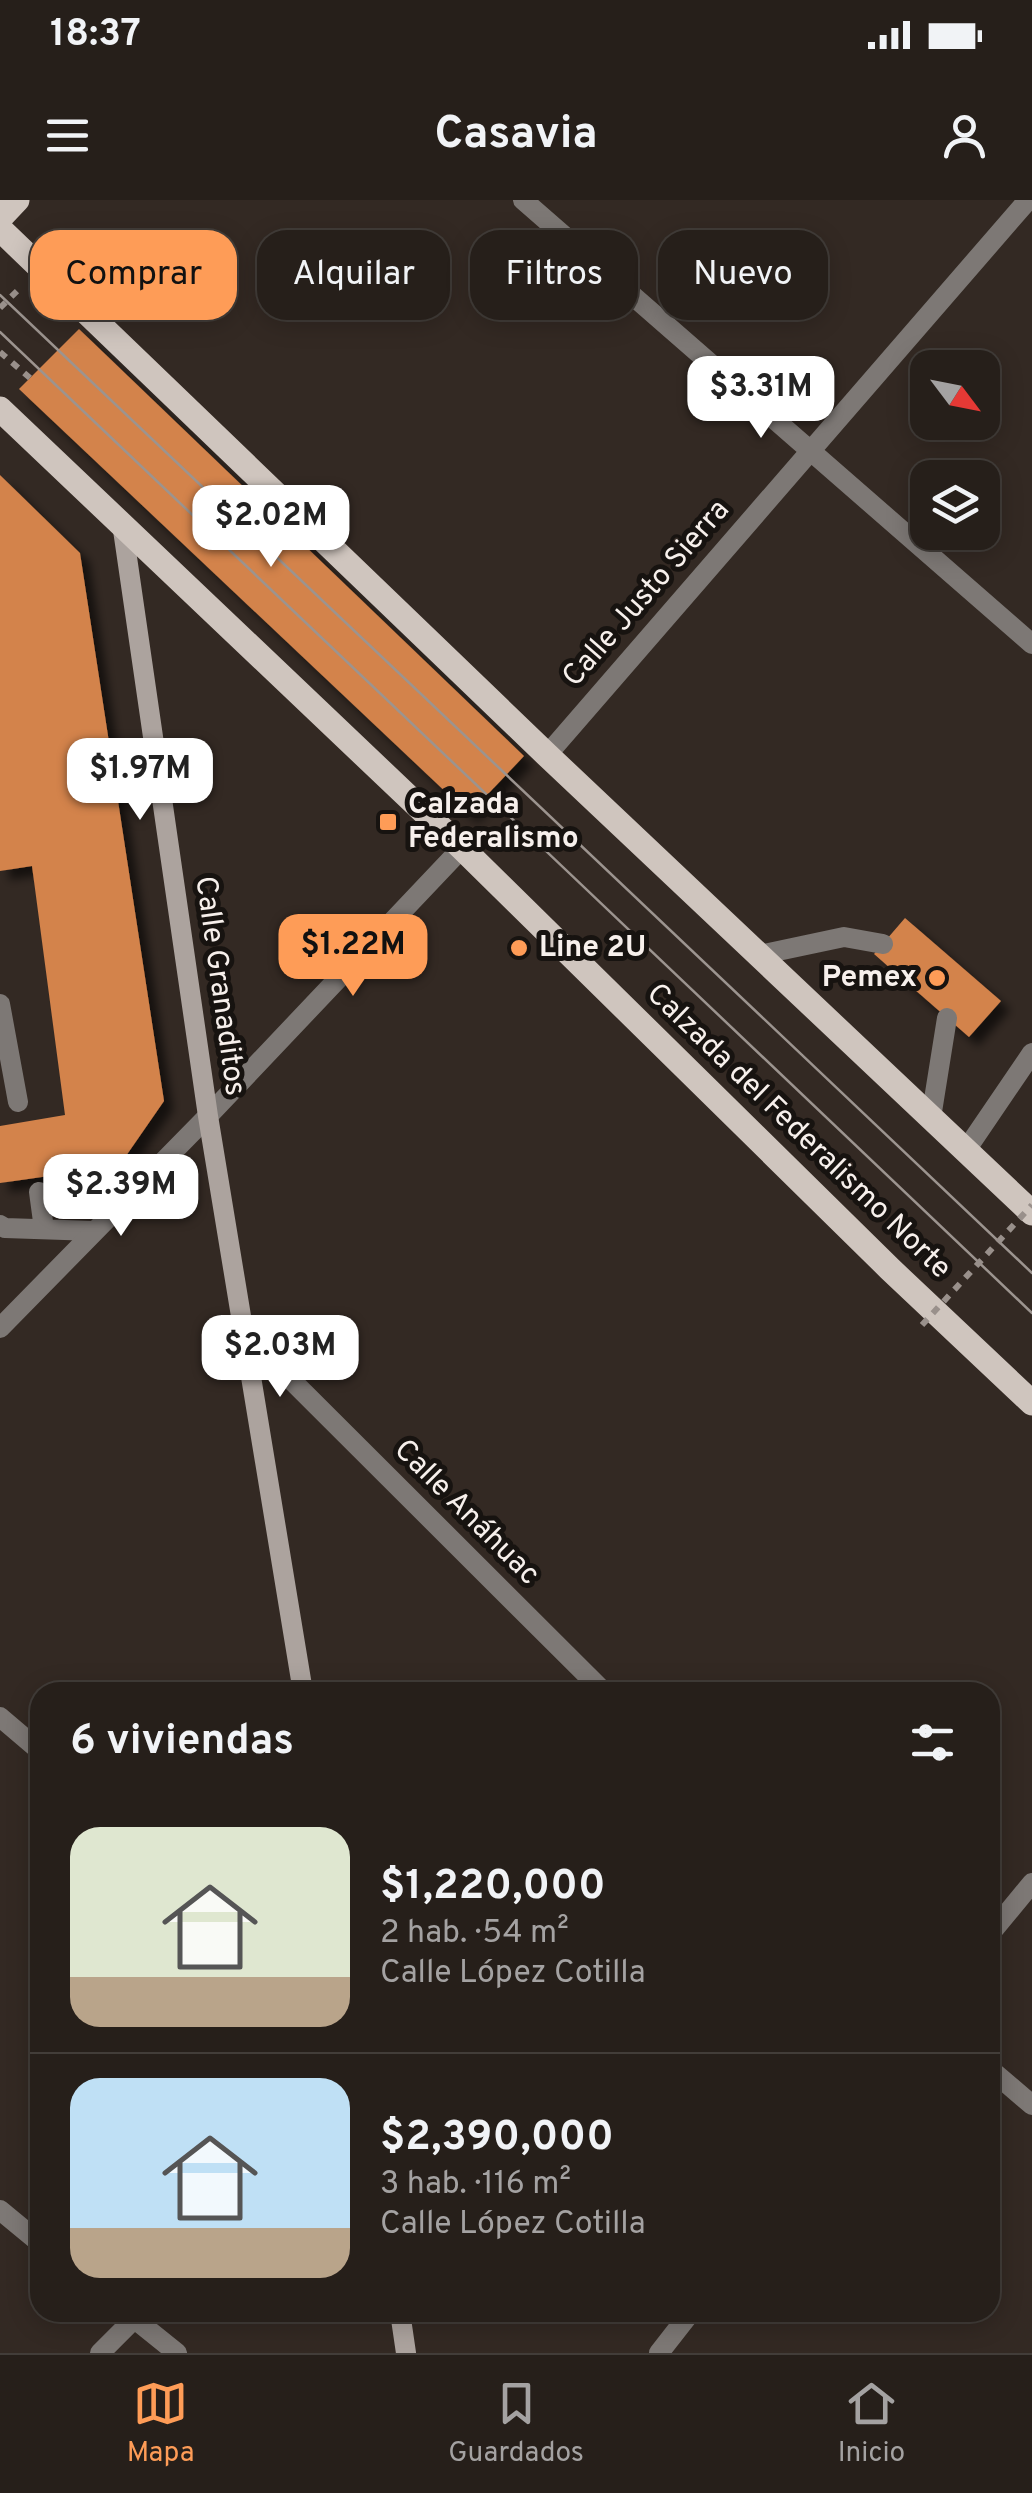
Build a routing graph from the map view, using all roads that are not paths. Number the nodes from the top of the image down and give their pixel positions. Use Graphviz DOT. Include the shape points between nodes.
graph roads {
  1 [pos="17,200"];
  2 [pos="523,200"];
  3 [pos="1028,200"];
  4 [pos="0,218"];
  5 [pos="0,229"];
  6 [pos="0,409"];
  7 [pos="812,451"];
  8 [pos="122,523"];
  9 [pos="1032,644"];
  10 [pos="547,756"];
  11 [pos="462,848"];
  12 [pos="883,944"];
  13 [pos="759,955"];
  14 [pos="0,1004"];
  15 [pos="947,1018"];
  16 [pos="1032,1053"];
  17 [pos="6,1072"];
  18 [pos="18,1102"];
  19 [pos="208,1116"];
  20 [pos="931,1118"];
  21 [pos="966,1150"];
  22 [pos="39,1192"];
  23 [pos="1032,1209"];
  24 [pos="0,1224"];
  25 [pos="44,1228"];
  26 [pos="94,1231"];
  27 [pos="0,1328"];
  28 [pos="244,1334"];
  29 [pos="1032,1403"];
  30 [pos="302,1682"];
  31 [pos="594,1682"];
  32 [pos="0,1717"];
  33 [pos="30,1742"];
  34 [pos="1032,1884"];
  35 [pos="1000,1922"];
  36 [pos="1000,2078"];
  37 [pos="1032,2105"];
  38 [pos="0,2210"];
  39 [pos="30,2234"];
  40 [pos="128,2322"];
  41 [pos="142,2322"];
  42 [pos="401,2322"];
  43 [pos="683,2322"];
  44 [pos="100,2353"];
  45 [pos="176,2353"];
  46 [pos="406,2353"];
  47 [pos="659,2353"];
  1 -- 4 [label="main road"];
  2 -- 7 [label="street"];
  3 -- 7 [label="street, Calle Justo Sierra"];
  5 -- 10 [label="main road"];
  6 -- 8 [label="main road, Calzada del Federalismo Norte"];
  7 -- 9 [label="street"];
  7 -- 10 [label="street, Calle Justo Sierra"];
  8 -- 11 [label="main road, Calzada del Federalismo Norte"];
  8 -- 19 [label="street, Calle Granaditos"];
  10 -- 13 [label="main road"];
  11 -- 19 [label="street"];
  11 -- 29 [label="main road, Calzada del Federalismo Norte"];
  12 -- 13 [label="street" via="844,938"];
  13 -- 20 [label="main road"];
  14 -- 17 [label="street"];
  15 -- 20 [label="street"];
  16 -- 21 [label="street"];
  17 -- 18 [label="street"];
  19 -- 26 [label="street"];
  19 -- 28 [label="street, Calle Granaditos"];
  20 -- 21 [label="main road"];
  21 -- 23 [label="main road"];
  22 -- 25 [label="street"];
  24 -- 25 [label="street"];
  25 -- 26 [label="street"];
  26 -- 27 [label="street"];
  28 -- 30 [label="street, Calle Granaditos"];
  28 -- 31 [label="street, Calle Anáhuac"];
  32 -- 33 [label="street"];
  34 -- 35 [label="street"];
  36 -- 37 [label="street"];
  38 -- 39 [label="street"];
  40 -- 44 [label="street"];
  41 -- 45 [label="street"];
  42 -- 46 [label="street"];
  43 -- 47 [label="street"];
}
